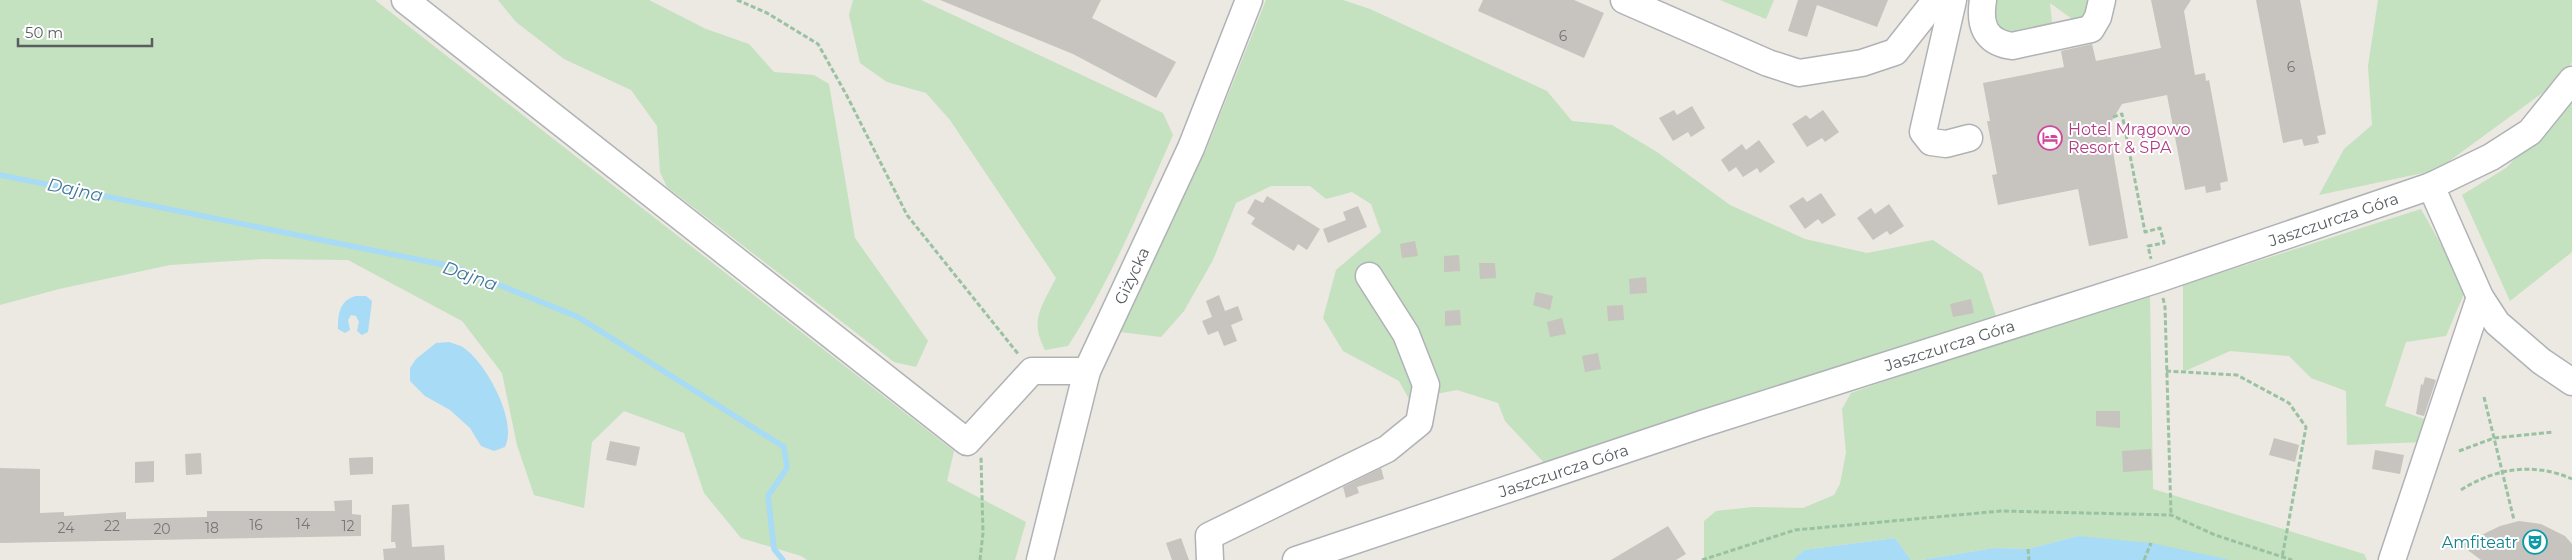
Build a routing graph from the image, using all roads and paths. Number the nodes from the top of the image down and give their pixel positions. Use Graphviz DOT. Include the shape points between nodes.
graph roads {
  1 [pos="405,0"];
  2 [pos="737,0"];
  3 [pos="1250,0"];
  4 [pos="1624,0"];
  5 [pos="1936,0"];
  6 [pos="1953,0"];
  7 [pos="1983,0"];
  8 [pos="2102,0"];
  9 [pos="2572,80"];
  10 [pos="2113,117"];
  11 [pos="1969,138"];
  12 [pos="2431,186"];
  13 [pos="2151,259"];
  14 [pos="1369,276"];
  15 [pos="2480,297"];
  16 [pos="2165,307"];
  17 [pos="2166,370"];
  18 [pos="1032,371"];
  19 [pos="1087,371"];
  20 [pos="2572,382"];
  21 [pos="2484,397"];
  22 [pos="2553,432"];
  23 [pos="2494,438"];
  24 [pos="967,442"];
  25 [pos="2459,451"];
  26 [pos="2502,471"];
  27 [pos="2572,479"];
  28 [pos="2461,490"];
  29 [pos="2171,515"];
  30 [pos="2514,520"];
  31 [pos="2151,543"];
  32 [pos="2028,549"];
  33 [pos="2282,558"];
  34 [pos="980,560"];
  35 [pos="1040,560"];
  36 [pos="1210,560"];
  37 [pos="1296,560"];
  38 [pos="1702,560"];
  39 [pos="2029,560"];
  40 [pos="2144,560"];
  41 [pos="2292,560"];
  42 [pos="2392,560"];
  1 -- 24 [label="street"];
  2 -- 18 [label="path" via="767,13 818,44 906,215"];
  3 -- 19 [label="street, Giżycka" via="1191,148"];
  4 -- 5 [label="street" via="1768,63 1799,73 1862,63 1894,52"];
  6 -- 11 [label="street" via="1922,132 1931,142 1946,144"];
  7 -- 8 [label="street" via="1982,24 1991,37 2012,46 2091,28"];
  9 -- 12 [label="street, Jaszczurcza Góra" via="2530,132"];
  10 -- 13 [label="path" via="2122,114 2146,232 2160,228 2164,243 2148,246"];
  12 -- 15 [label="street"];
  12 -- 37 [label="street, Jaszczurcza Góra" via="2158,279 1705,423"];
  14 -- 36 [label="street" via="1406,334 1426,385 1420,423 1387,449 1209,536"];
  15 -- 20 [label="street" via="2497,323 2541,361"];
  15 -- 42 [label="street"];
  16 -- 17 [label="path"];
  17 -- 29 [label="path"];
  17 -- 33 [label="path" via="2238,375 2289,403 2306,428"];
  18 -- 19 [label="street"];
  18 -- 24 [label="street"];
  19 -- 35 [label="street, Giżycka"];
  21 -- 23 [label="path"];
  22 -- 23 [label="path"];
  23 -- 25 [label="path"];
  23 -- 26 [label="path"];
  24 -- 34 [label="path" via="982,459"];
  26 -- 27 [label="path" via="2538,469 2558,472"];
  26 -- 28 [label="path"];
  26 -- 30 [label="path"];
  29 -- 33 [label="path" via="2215,535"];
  29 -- 38 [label="path" via="2001,511 1795,530"];
  31 -- 40 [label="path"];
  32 -- 39 [label="path"];
  33 -- 41 [label="path"];
}
